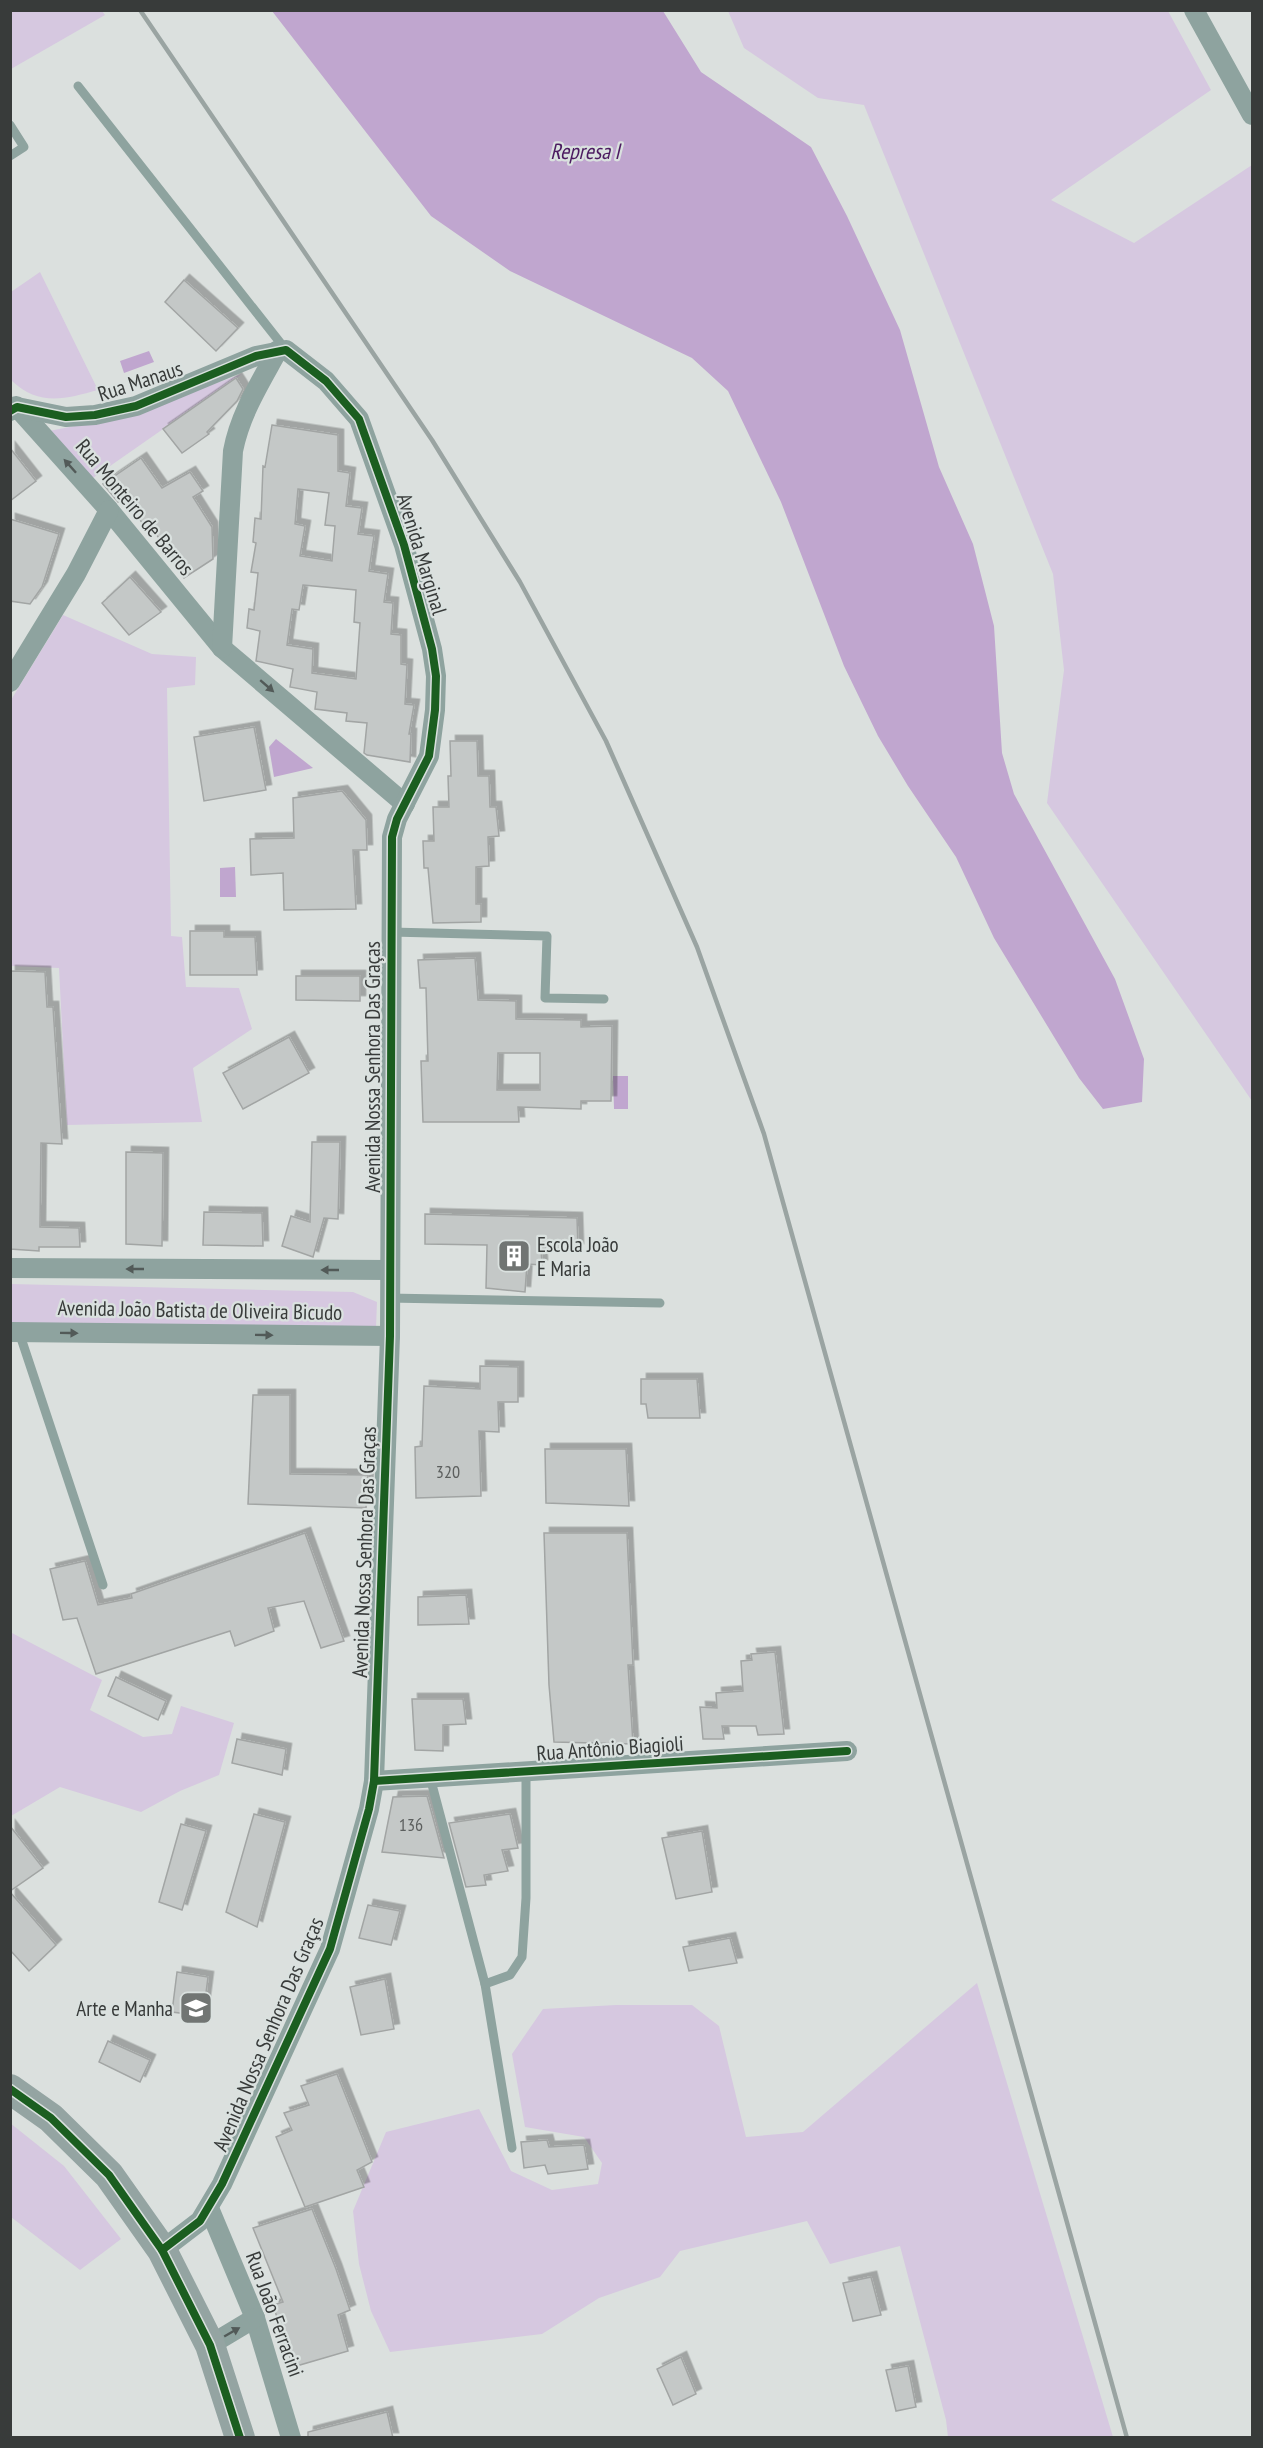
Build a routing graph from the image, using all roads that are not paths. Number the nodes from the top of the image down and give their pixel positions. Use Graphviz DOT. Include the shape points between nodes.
graph roads {
  1 [pos="1194,10"];
  2 [pos="78,86"];
  3 [pos="1252,115"];
  4 [pos="10,124"];
  5 [pos="10,156"];
  6 [pos="282,350"];
  7 [pos="13,405"];
  8 [pos="109,510"];
  9 [pos="222,648"];
  10 [pos="10,682"];
  11 [pos="405,804"];
  12 [pos="391,932"];
  13 [pos="604,999"];
  14 [pos="10,1268"];
  15 [pos="389,1270"];
  16 [pos="388,1298"];
  17 [pos="660,1303"];
  18 [pos="15,1332"];
  19 [pos="390,1336"];
  20 [pos="103,1585"];
  21 [pos="847,1751"];
  22 [pos="526,1771"];
  23 [pos="430,1777"];
  24 [pos="375,1781"];
  25 [pos="485,1984"];
  26 [pos="10,2089"];
  27 [pos="512,2148"];
  28 [pos="209,2208"];
  29 [pos="162,2250"];
  30 [pos="255,2318"];
  31 [pos="210,2345"];
  32 [pos="240,2438"];
  33 [pos="291,2438"];
  1 -- 3 [label="street"];
  2 -- 6 [label="lane"];
  4 -- 5 [label="lane" via="24,147"];
  6 -- 7 [label="street, Rua Manaus" via="256,356 116,411 66,417"];
  6 -- 9 [label="street" via="243,412 237,429"];
  6 -- 11 [label="street, Avenida Marginal" via="326,381 358,419 404,545 436,676 429,756"];
  8 -- 7 [label="street, Rua Monteiro de Barros, one-way"];
  8 -- 9 [label="street, Rua Monteiro de Barros"];
  8 -- 10 [label="street" via="76,574"];
  9 -- 11 [label="street, one-way"];
  11 -- 12 [label="street, Avenida Nossa Senhora Das Graças" via="392,837"];
  12 -- 13 [label="lane" via="547,936 544,998"];
  12 -- 15 [label="street, Avenida Nossa Senhora Das Graças"];
  15 -- 14 [label="street, Avenida João Batista de Oliveira Bicudo, one-way"];
  15 -- 16 [label="street, Avenida Nossa Senhora Das Graças"];
  16 -- 17 [label="lane"];
  16 -- 19 [label="street, Avenida Nossa Senhora Das Graças"];
  18 -- 19 [label="street, Avenida João Batista de Oliveira Bicudo, one-way"];
  18 -- 20 [label="lane"];
  19 -- 24 [label="street, Avenida Nossa Senhora Das Graças"];
  21 -- 22 [label="street, Rua Antônio Biagioli"];
  22 -- 23 [label="street, Rua Antônio Biagioli"];
  22 -- 25 [label="lane" via="522,1957 510,1975"];
  23 -- 24 [label="street, Rua Antônio Biagioli"];
  23 -- 25 [label="lane"];
  24 -- 28 [label="street, Avenida Nossa Senhora Das Graças" via="330,1948"];
  25 -- 27 [label="lane"];
  26 -- 29 [label="main road" via="51,2118 109,2175"];
  28 -- 29 [label="street, Avenida Nossa Senhora Das Graças" via="200,2221"];
  28 -- 30 [label="street, Rua João Ferracini"];
  29 -- 31 [label="main road"];
  31 -- 30 [label="street, one-way"];
  30 -- 33 [label="street, Rua João Ferracini"];
  31 -- 32 [label="main road"];
}
